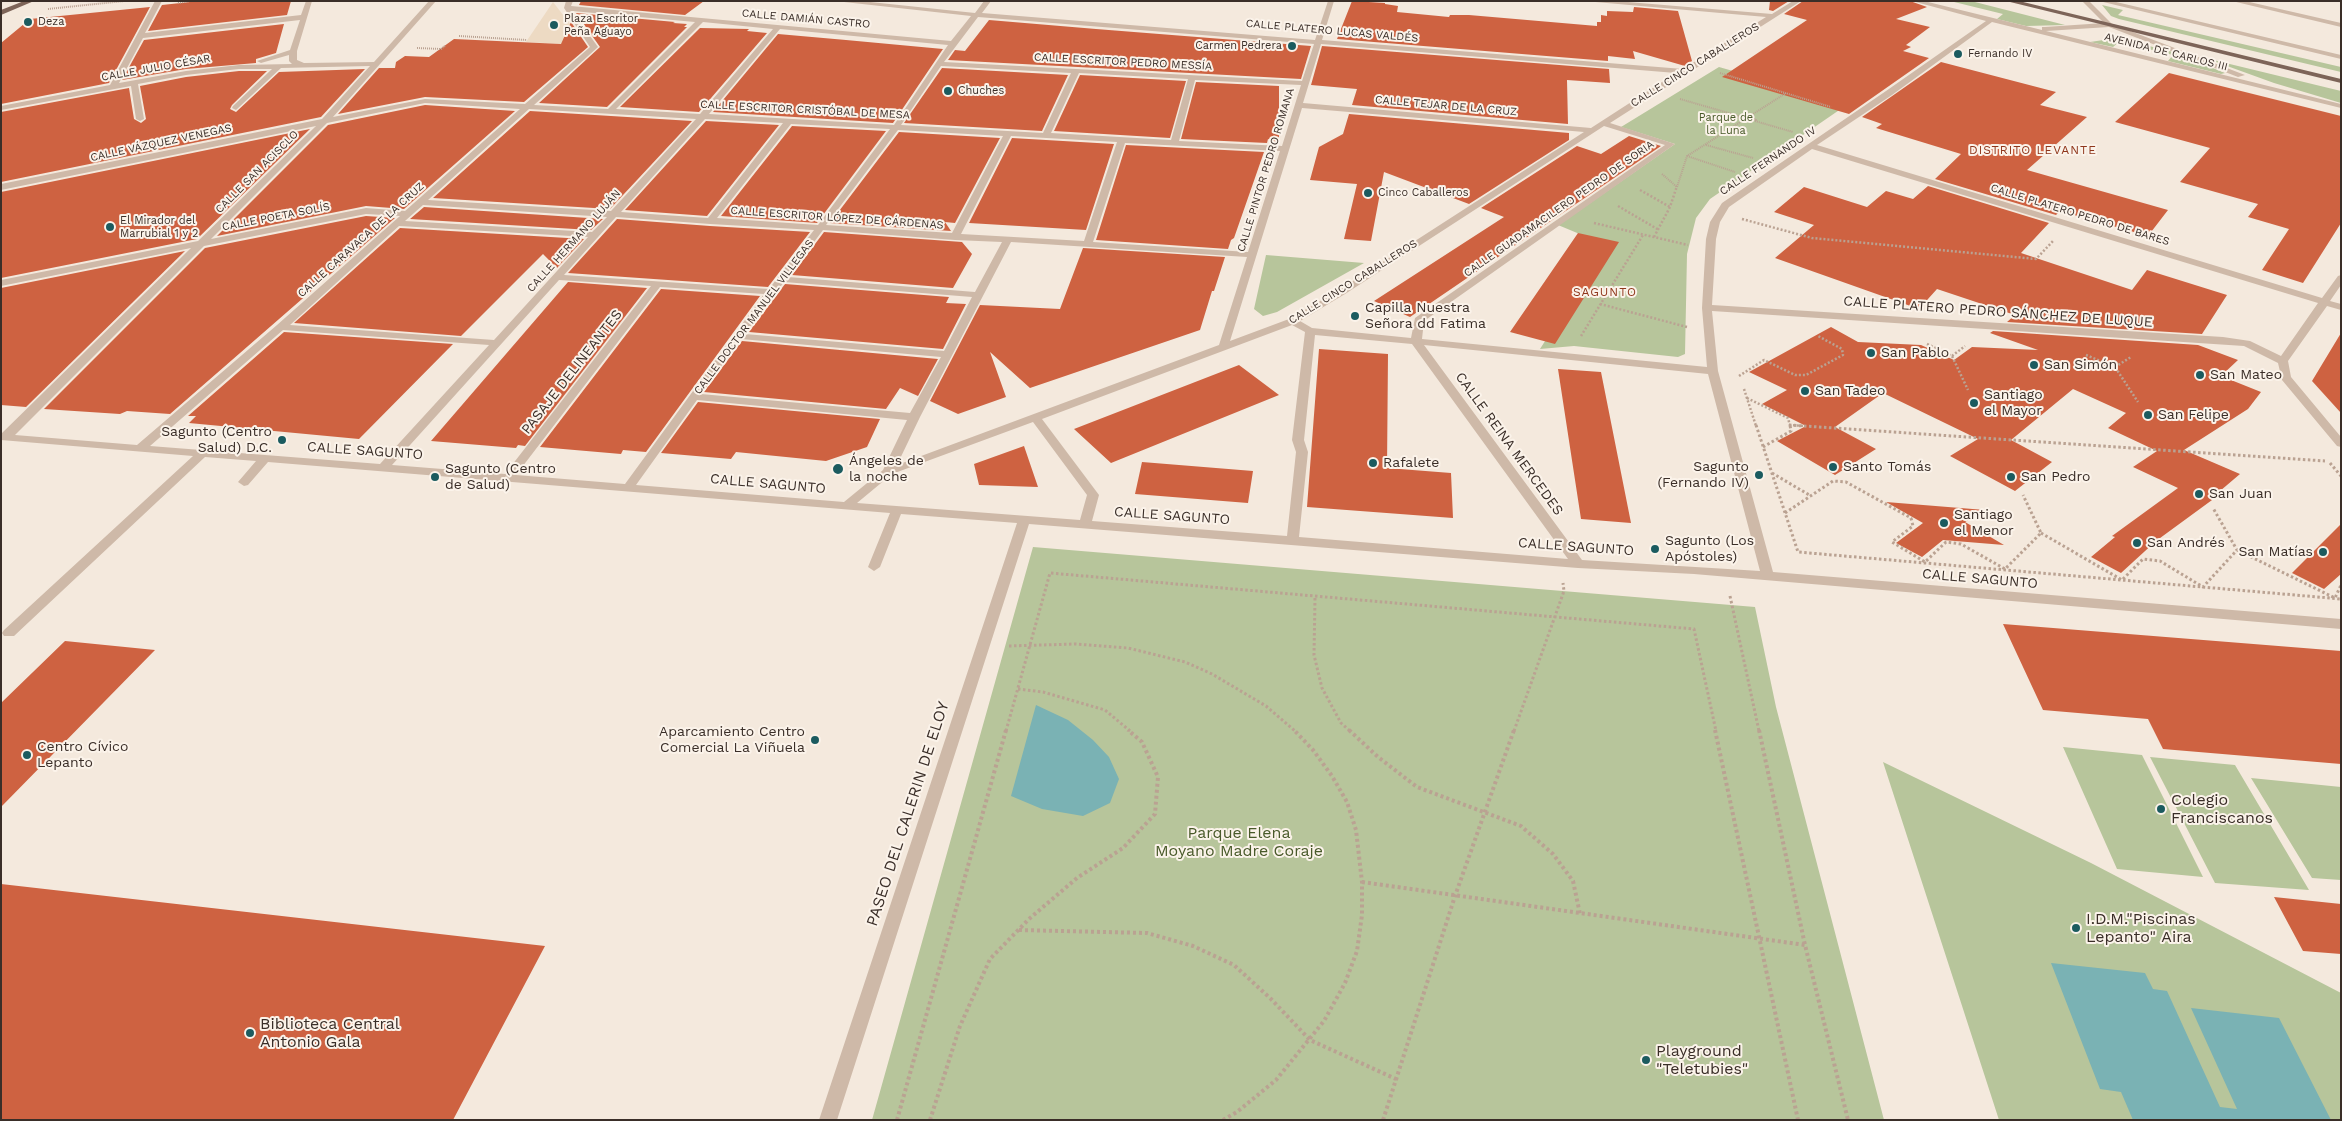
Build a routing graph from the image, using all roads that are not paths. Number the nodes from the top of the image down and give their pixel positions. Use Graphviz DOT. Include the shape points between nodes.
graph roads {
  1 [pos="31,1"];
  2 [pos="159,1"];
  3 [pos="309,1"];
  4 [pos="432,1"];
  5 [pos="838,1"];
  6 [pos="988,1"];
  7 [pos="1331,1"];
  8 [pos="1587,1"];
  9 [pos="1798,1"];
  10 [pos="1915,1"];
  11 [pos="2009,1"];
  12 [pos="2085,1"];
  13 [pos="2102,1"];
  14 [pos="2235,1"];
  15 [pos="569,5"];
  16 [pos="1,13"];
  17 [pos="978,15"];
  18 [pos="1774,16"];
  19 [pos="304,17"];
  20 [pos="701,20"];
  21 [pos="1991,20"];
  22 [pos="2341,25"];
  23 [pos="2110,26"];
  24 [pos="778,27"];
  25 [pos="2030,30"];
  26 [pos="141,36"];
  27 [pos="1318,41"];
  28 [pos="953,43"];
  29 [pos="292,51"];
  30 [pos="2341,57"];
  31 [pos="377,64"];
  32 [pos="940,64"];
  33 [pos="279,66"];
  34 [pos="303,66"];
  35 [pos="239,67"];
  36 [pos="123,68"];
  37 [pos="1076,71"];
  38 [pos="1684,71"];
  39 [pos="186,73"];
  40 [pos="1192,77"];
  41 [pos="2341,81"];
  42 [pos="134,83"];
  43 [pos="1305,83"];
  44 [pos="113,87"];
  45 [pos="2297,95"];
  46 [pos="1298,104"];
  47 [pos="528,106"];
  48 [pos="2341,106"];
  49 [pos="1,108"];
  50 [pos="236,108"];
  51 [pos="610,111"];
  52 [pos="703,116"];
  53 [pos="140,119"];
  54 [pos="324,121"];
  55 [pos="789,121"];
  56 [pos="1603,123"];
  57 [pos="896,127"];
  58 [pos="1592,130"];
  59 [pos="1008,133"];
  60 [pos="1046,135"];
  61 [pos="1122,140"];
  62 [pos="1174,143"];
  63 [pos="1812,146"];
  64 [pos="1286,149"];
  65 [pos="1,187"];
  66 [pos="421,202"];
  67 [pos="408,214"];
  68 [pos="612,215"];
  69 [pos="710,221"];
  70 [pos="398,223"];
  71 [pos="820,228"];
  72 [pos="595,235"];
  73 [pos="955,237"];
  74 [pos="1007,240"];
  75 [pos="201,243"];
  76 [pos="1087,245"];
  77 [pos="1252,255"];
  78 [pos="558,278"];
  79 [pos="2341,278"];
  80 [pos="783,279"];
  81 [pos="1,282"];
  82 [pos="657,284"];
  83 [pos="772,292"];
  84 [pos="978,295"];
  85 [pos="2325,302"];
  86 [pos="2341,306"];
  87 [pos="1707,308"];
  88 [pos="1292,321"];
  89 [pos="281,326"];
  90 [pos="1310,331"];
  91 [pos="738,336"];
  92 [pos="1416,342"];
  93 [pos="498,343"];
  94 [pos="1224,345"];
  95 [pos="947,354"];
  96 [pos="2283,361"];
  97 [pos="1713,371"];
  98 [pos="695,397"];
  99 [pos="1034,416"];
  100 [pos="914,417"];
  101 [pos="3,437"];
  102 [pos="2341,444"];
  103 [pos="140,448"];
  104 [pos="203,453"];
  105 [pos="265,458"];
  106 [pos="384,467"];
  107 [pos="888,472"];
  108 [pos="510,477"];
  109 [pos="244,482"];
  110 [pos="628,488"];
  111 [pos="847,506"];
  112 [pos="897,510"];
  113 [pos="1024,520"];
  114 [pos="1085,525"];
  115 [pos="1293,540"];
  116 [pos="1578,564"];
  117 [pos="874,567"];
  118 [pos="1768,576"];
  119 [pos="2341,624"];
  120 [pos="9,633"];
  121 [pos="828,1120"];
  1 -- 16 [label="main road"];
  2 -- 26 [label="street"];
  3 -- 19 [label="street"];
  4 -- 31 [label="street, CALLE SAN ACISCLO"];
  5 -- 17 [label="street, CALLE PLATERO LUCAS VALDÉS"];
  6 -- 17 [label="street, CALLE DOCTOR MANUEL VILLEGAS"];
  7 -- 27 [label="street, CALLE PINTOR PEDRO ROMANA"];
  8 -- 18 [label="street"];
  9 -- 18 [label="street, CALLE CINCO CABALLEROS"];
  10 -- 21 [label="street, AVENIDA DE CARLOS III"];
  11 -- 23 [label="main road, AVENIDA DE CARLOS III"];
  12 -- 23 [label="street, AVENIDA DE CARLOS III"];
  13 -- 30 [label="street"];
  14 -- 22 [label="street"];
  15 -- 20 [label="street, CALLE DAMIÁN CASTRO"];
  15 -- 47 [label="street, CALLE CARAVACA DE LA CRUZ" via="594,47"];
  17 -- 27 [label="street, CALLE PLATERO LUCAS VALDÉS"];
  17 -- 28 [label="street, CALLE DOCTOR MANUEL VILLEGAS"];
  18 -- 38 [label="street, CALLE CINCO CABALLEROS"];
  19 -- 26 [label="street"];
  19 -- 29 [label="street"];
  20 -- 24 [label="street, CALLE DAMIÁN CASTRO"];
  20 -- 51 [label="street"];
  21 -- 25 [label="street, AVENIDA DE CARLOS III"];
  21 -- 63 [label="street, CALLE FERNANDO IV"];
  23 -- 25 [label="street, AVENIDA DE CARLOS III"];
  23 -- 41 [label="main road, AVENIDA DE CARLOS III"];
  23 -- 45 [label="street, AVENIDA DE CARLOS III"];
  24 -- 28 [label="street, CALLE DAMIÁN CASTRO"];
  24 -- 52 [label="street, CALLE HERMANO LUJÁN"];
  25 -- 45 [label="street, AVENIDA DE CARLOS III"];
  26 -- 36 [label="street"];
  27 -- 38 [label="street, CALLE PLATERO LUCAS VALDÉS"];
  27 -- 43 [label="street, CALLE PINTOR PEDRO ROMANA"];
  28 -- 32 [label="street, CALLE DOCTOR MANUEL VILLEGAS"];
  29 -- 34 [label="street" via="293,60"];
  29 -- 35 [label="street"];
  31 -- 34 [label="street, CALLE JULIO CÉSAR"];
  31 -- 54 [label="street, CALLE SAN ACISCLO"];
  32 -- 37 [label="street, CALLE ESCRITOR PEDRO MESSÍA"];
  32 -- 57 [label="street, CALLE DOCTOR MANUEL VILLEGAS"];
  33 -- 34 [label="street, CALLE JULIO CÉSAR"];
  33 -- 35 [label="street, CALLE JULIO CÉSAR"];
  33 -- 50 [label="street"];
  35 -- 39 [label="street, CALLE JULIO CÉSAR"];
  36 -- 39 [label="street" via="137,76"];
  36 -- 44 [label="street"];
  37 -- 40 [label="street, CALLE ESCRITOR PEDRO MESSÍA"];
  37 -- 60 [label="street"];
  38 -- 56 [label="street, CALLE CINCO CABALLEROS"];
  39 -- 42 [label="street, CALLE JULIO CÉSAR"];
  40 -- 43 [label="street, CALLE ESCRITOR PEDRO MESSÍA"];
  40 -- 62 [label="street"];
  42 -- 44 [label="street, CALLE JULIO CÉSAR"];
  42 -- 53 [label="street"];
  43 -- 46 [label="street, CALLE PINTOR PEDRO ROMANA"];
  44 -- 49 [label="street, CALLE JULIO CÉSAR"];
  45 -- 48 [label="street, AVENIDA DE CARLOS III"];
  46 -- 58 [label="street, CALLE TEJAR DE LA CRUZ"];
  46 -- 64 [label="street, CALLE PINTOR PEDRO ROMANA"];
  47 -- 51 [label="street, CALLE ESCRITOR CRISTÓBAL DE MESA"];
  47 -- 54 [label="street, CALLE ESCRITOR CRISTÓBAL DE MESA" via="425,101"];
  47 -- 66 [label="street, CALLE CARAVACA DE LA CRUZ"];
  51 -- 52 [label="street, CALLE ESCRITOR CRISTÓBAL DE MESA"];
  52 -- 55 [label="street, CALLE ESCRITOR CRISTÓBAL DE MESA"];
  52 -- 68 [label="street, CALLE HERMANO LUJÁN"];
  54 -- 65 [label="street, CALLE VÁZQUEZ VENEGAS"];
  54 -- 75 [label="street, CALLE SAN ACISCLO"];
  55 -- 57 [label="street, CALLE ESCRITOR CRISTÓBAL DE MESA"];
  55 -- 69 [label="street"];
  56 -- 58 [label="street, CALLE CINCO CABALLEROS"];
  56 -- 92 [label="street, CALLE GUADAMACILERO PEDRO DE SORIA" via="1672,144 1418,320"];
  57 -- 59 [label="street, CALLE ESCRITOR CRISTÓBAL DE MESA"];
  57 -- 71 [label="street, CALLE DOCTOR MANUEL VILLEGAS"];
  58 -- 88 [label="street, CALLE CINCO CABALLEROS"];
  59 -- 60 [label="street, CALLE ESCRITOR CRISTÓBAL DE MESA"];
  59 -- 73 [label="street"];
  60 -- 61 [label="street, CALLE ESCRITOR CRISTÓBAL DE MESA"];
  61 -- 62 [label="street, CALLE ESCRITOR CRISTÓBAL DE MESA"];
  61 -- 76 [label="street"];
  62 -- 64 [label="street, CALLE ESCRITOR CRISTÓBAL DE MESA"];
  63 -- 85 [label="street, CALLE PLATERO PEDRO DE BARES"];
  63 -- 87 [label="street, CALLE FERNANDO IV" via="1725,205 1714,222"];
  64 -- 77 [label="street, CALLE PINTOR PEDRO ROMANA"];
  66 -- 67 [label="street, CALLE CARAVACA DE LA CRUZ"];
  66 -- 68 [label="street, CALLE ESCRITOR LÓPEZ DE CÁRDENAS"];
  67 -- 70 [label="street, CALLE CARAVACA DE LA CRUZ"];
  67 -- 75 [label="street, CALLE POETA SOLÍS" via="366,211"];
  68 -- 69 [label="street, CALLE ESCRITOR LÓPEZ DE CÁRDENAS"];
  68 -- 72 [label="street, CALLE HERMANO LUJÁN"];
  69 -- 71 [label="street, CALLE ESCRITOR LÓPEZ DE CÁRDENAS"];
  70 -- 72 [label="street"];
  70 -- 89 [label="street, CALLE CARAVACA DE LA CRUZ"];
  71 -- 73 [label="street, CALLE ESCRITOR LÓPEZ DE CÁRDENAS"];
  71 -- 80 [label="street, CALLE DOCTOR MANUEL VILLEGAS"];
  72 -- 78 [label="street, CALLE HERMANO LUJÁN"];
  73 -- 74 [label="street, CALLE ESCRITOR LÓPEZ DE CÁRDENAS"];
  74 -- 76 [label="street, CALLE ESCRITOR LÓPEZ DE CÁRDENAS"];
  74 -- 84 [label="street"];
  75 -- 81 [label="street, CALLE POETA SOLÍS"];
  75 -- 101 [label="street, CALLE SAN ACISCLO"];
  76 -- 77 [label="street, CALLE ESCRITOR LÓPEZ DE CÁRDENAS"];
  77 -- 94 [label="street, CALLE PINTOR PEDRO ROMANA"];
  78 -- 82 [label="street"];
  78 -- 93 [label="street, CALLE HERMANO LUJÁN"];
  79 -- 85 [label="street"];
  80 -- 83 [label="street, CALLE DOCTOR MANUEL VILLEGAS"];
  80 -- 84 [label="street"];
  82 -- 83 [label="street"];
  82 -- 108 [label="street, PASAJE DELINEANTES"];
  83 -- 91 [label="street, CALLE DOCTOR MANUEL VILLEGAS"];
  84 -- 95 [label="street"];
  85 -- 86 [label="street, CALLE PLATERO PEDRO DE BARES"];
  85 -- 96 [label="street"];
  87 -- 96 [label="street, CALLE PLATERO PEDRO SÁNCHEZ DE LUQUE" via="2222,340 2246,343"];
  87 -- 97 [label="street, CALLE FERNANDO IV"];
  88 -- 90 [label="street"];
  88 -- 94 [label="street, CALLE CINCO CABALLEROS"];
  89 -- 93 [label="street"];
  89 -- 103 [label="street, CALLE CARAVACA DE LA CRUZ"];
  90 -- 92 [label="street"];
  90 -- 115 [label="street" via="1298,440 1302,452"];
  91 -- 95 [label="street"];
  91 -- 98 [label="street, CALLE DOCTOR MANUEL VILLEGAS"];
  92 -- 97 [label="street"];
  92 -- 116 [label="street, CALLE REINA MERCEDES"];
  93 -- 106 [label="street, CALLE HERMANO LUJÁN"];
  94 -- 99 [label="street, CALLE CINCO CABALLEROS"];
  95 -- 100 [label="street"];
  96 -- 102 [label="street" via="2286,378"];
  97 -- 118 [label="street, CALLE FERNANDO IV"];
  98 -- 100 [label="street"];
  98 -- 110 [label="street, CALLE DOCTOR MANUEL VILLEGAS"];
  99 -- 107 [label="street, CALLE CINCO CABALLEROS"];
  99 -- 114 [label="street" via="1093,495"];
  100 -- 107 [label="street"];
  101 -- 103 [label="street, CALLE SAGUNTO"];
  103 -- 104 [label="street, CALLE SAGUNTO"];
  104 -- 105 [label="street, CALLE SAGUNTO"];
  104 -- 120 [label="street"];
  105 -- 106 [label="street, CALLE SAGUNTO"];
  105 -- 109 [label="street"];
  106 -- 108 [label="street, CALLE SAGUNTO"];
  107 -- 111 [label="street, CALLE CINCO CABALLEROS"];
  108 -- 110 [label="street, CALLE SAGUNTO"];
  110 -- 111 [label="street, CALLE SAGUNTO"];
  111 -- 112 [label="street, CALLE SAGUNTO"];
  112 -- 113 [label="street, CALLE SAGUNTO"];
  112 -- 117 [label="street"];
  113 -- 114 [label="street, CALLE SAGUNTO"];
  113 -- 121 [label="street, PASEO DEL CALERIN DE ELOY"];
  114 -- 115 [label="street, CALLE SAGUNTO"];
  115 -- 116 [label="street, CALLE SAGUNTO"];
  116 -- 118 [label="street, CALLE SAGUNTO"];
  118 -- 119 [label="street, CALLE SAGUNTO"];
}
